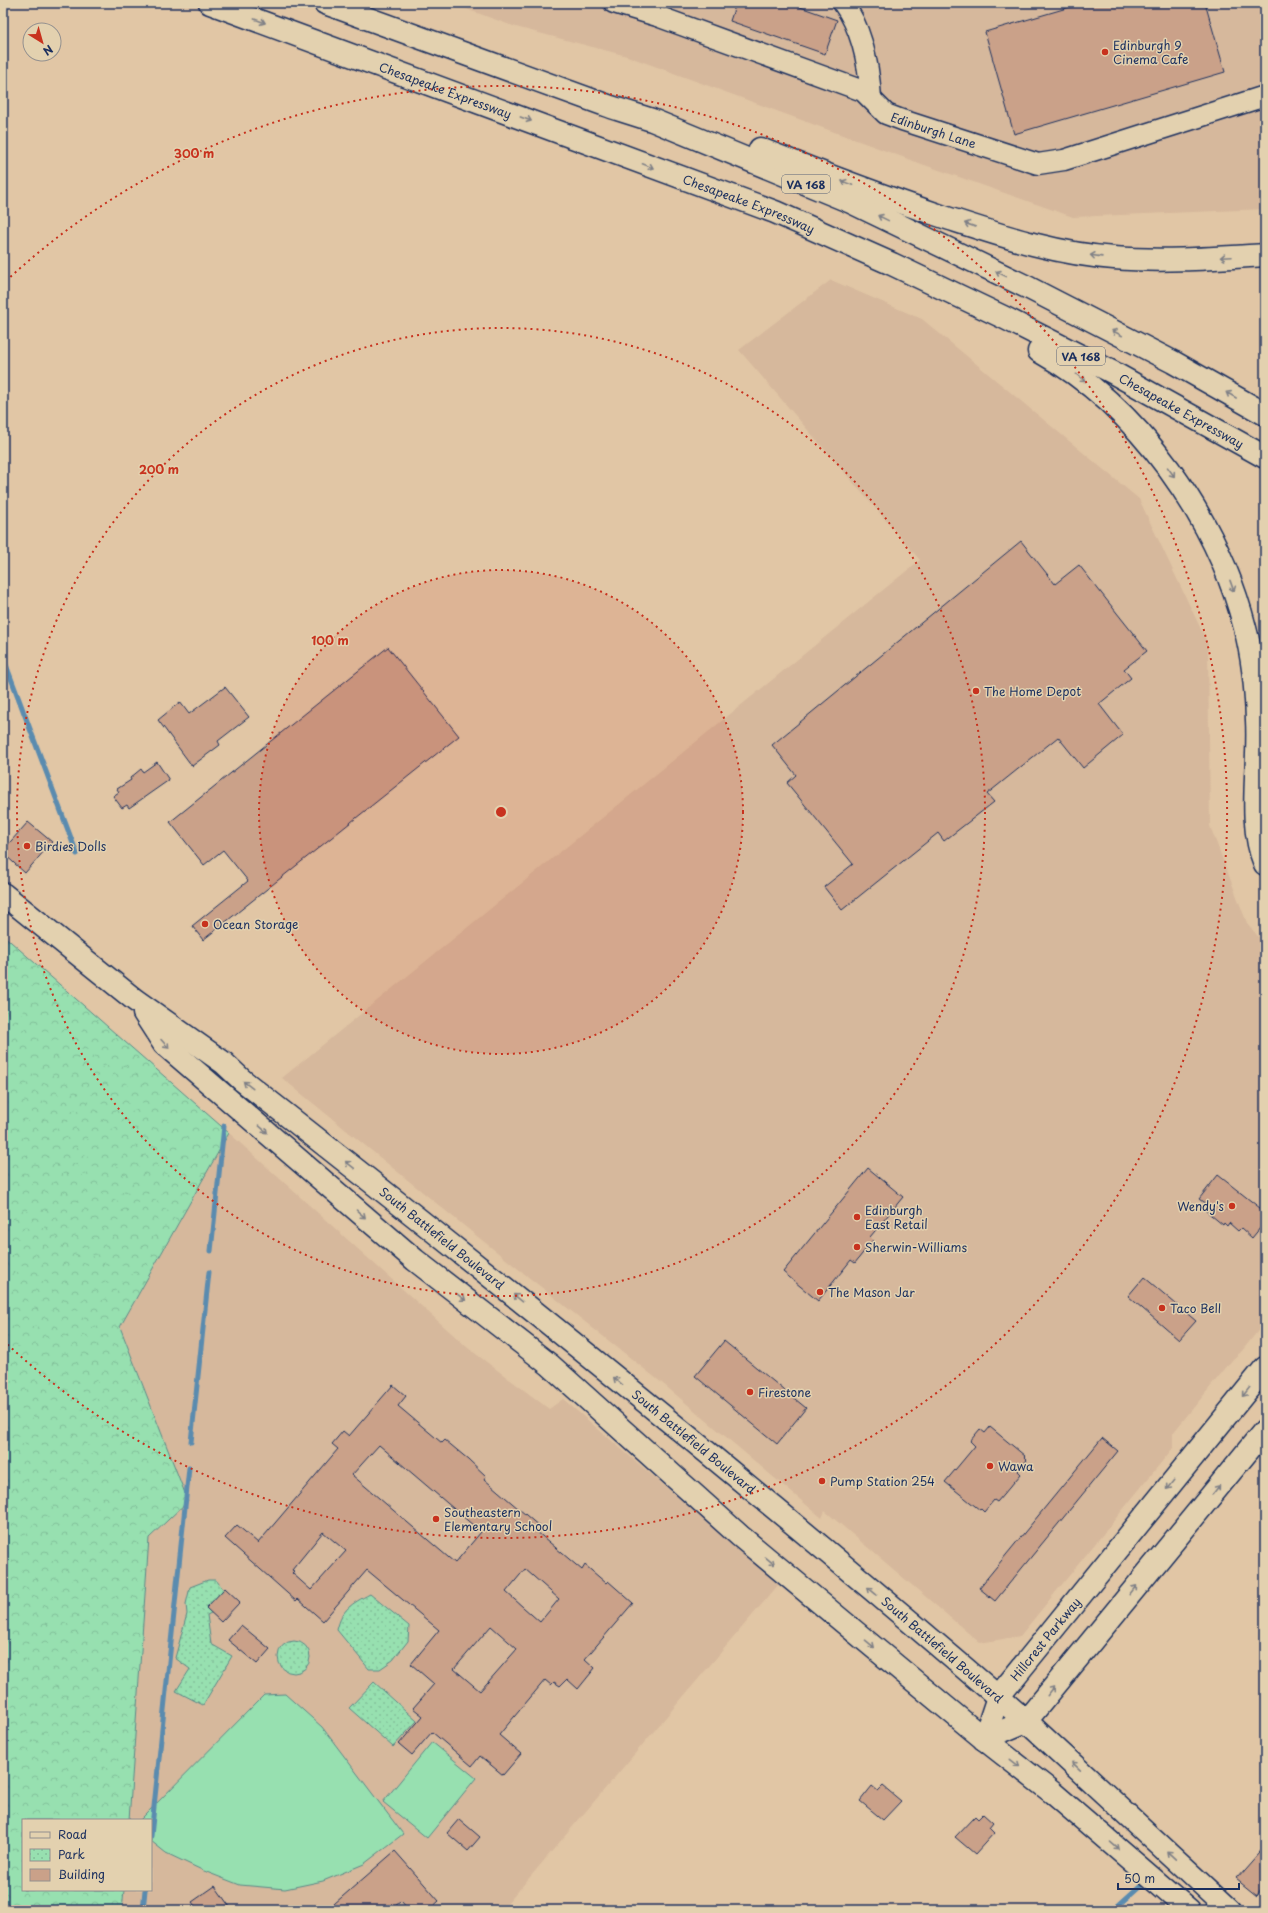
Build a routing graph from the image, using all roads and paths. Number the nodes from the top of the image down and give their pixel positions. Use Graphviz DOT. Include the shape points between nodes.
graph roads {
  1 [pos="210,3"];
  2 [pos="325,3"];
  3 [pos="614,3"];
  4 [pos="843,3"];
  5 [pos="655,10"];
  6 [pos="1265,96"];
  7 [pos="870,98"];
  8 [pos="652,120"];
  9 [pos="1265,255"];
  10 [pos="892,264"];
  11 [pos="1265,414"];
  12 [pos="1265,457"];
  13 [pos="1265,864"];
  14 [pos="3,894"];
  15 [pos="135,1000"];
  16 [pos="1265,1368"];
  17 [pos="1265,1430"];
  18 [pos="998,1697"];
  19 [pos="1026,1721"];
  20 [pos="984,1739"];
  21 [pos="1189,1910"];
  22 [pos="1230,1910"];
  1 -- 10 [label="main road, Chesapeake Expressway / VA 168, one-way" via="775,212"];
  2 -- 8 [label="main road, VA 168"];
  3 -- 5 [label="street, Edinburgh Lane"];
  4 -- 7 [label="street" via="854,19 867,63"];
  5 -- 7 [label="street, Edinburgh Lane" via="863,91"];
  6 -- 7 [label="street, Edinburgh Lane" via="1064,160 1038,164 892,116"];
  9 -- 8 [label="main road, one-way" via="1170,260 1113,258 1016,241 858,188 758,148"];
  11 -- 8 [label="main road, VA 168, one-way" via="1173,362 1029,288 851,202"];
  10 -- 12 [label="main road, Chesapeake Expressway / VA 168" via="1112,372"];
  10 -- 13 [label="main road, one-way" via="1063,364 1103,397 1139,432 1167,466 1195,508 1231,582 1245,629 1254,677 1258,744 1255,795 1259,841"];
  14 -- 15 [label="main road, South Battlefield Boulevard"];
  18 -- 15 [label="main road, South Battlefield Boulevard, one-way" via="768,1502 512,1292 242,1080 224,1063"];
  15 -- 20 [label="main road, South Battlefield Boulevard, one-way" via="164,1044 415,1260 550,1365 740,1536"];
  16 -- 18 [label="main road, Hillcrest Parkway, one-way"];
  19 -- 17 [label="main road, one-way"];
  18 -- 19 [label="main road, South Battlefield Boulevard"];
  18 -- 20 [label="main road, Hillcrest Parkway"];
  19 -- 20 [label="main road"];
  22 -- 19 [label="main road, South Battlefield Boulevard, one-way"];
  20 -- 21 [label="main road, South Battlefield Boulevard, one-way" via="1053,1793"];
}
